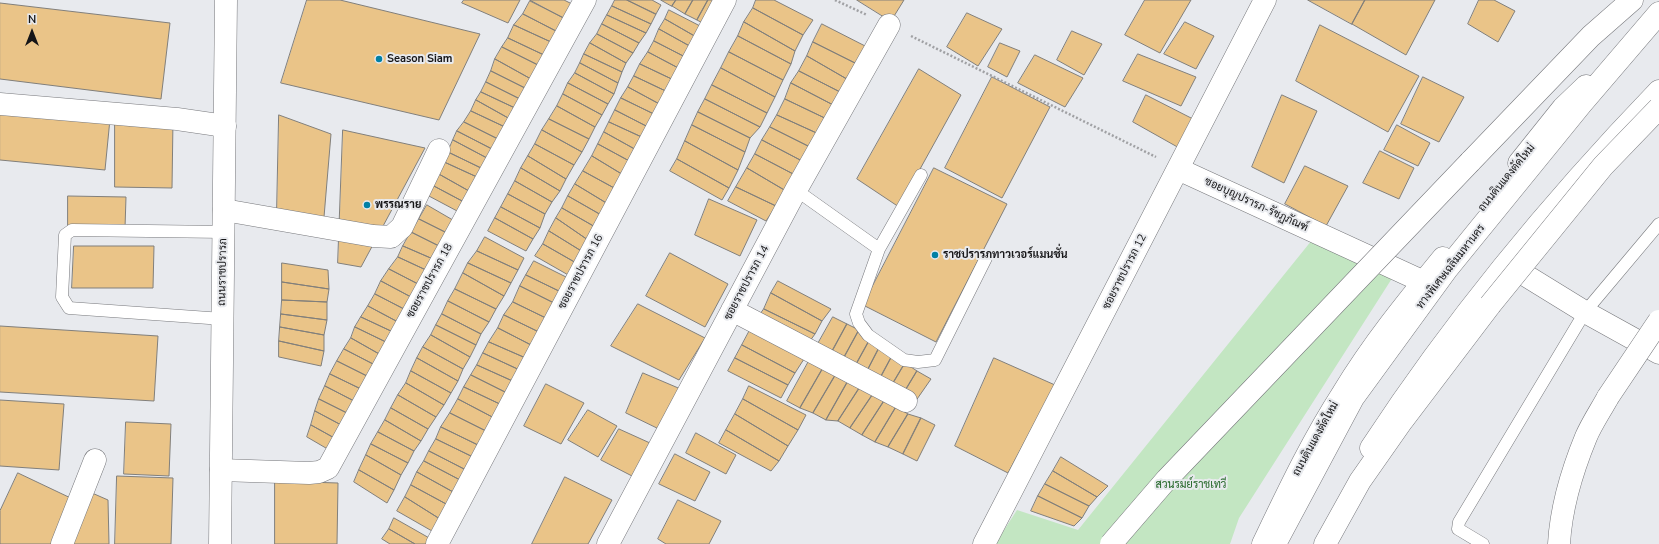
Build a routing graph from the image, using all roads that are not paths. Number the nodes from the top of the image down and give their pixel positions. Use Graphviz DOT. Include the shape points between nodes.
graph roads {
  1 [pos="226,0"];
  2 [pos="585,0"];
  3 [pos="725,0"];
  4 [pos="1265,0"];
  5 [pos="1632,0"];
  6 [pos="1659,13"];
  7 [pos="889,25"];
  8 [pos="1659,91"];
  9 [pos="0,104"];
  10 [pos="1659,108"];
  11 [pos="225,126"];
  12 [pos="439,150"];
  13 [pos="1178,169"];
  14 [pos="922,175"];
  15 [pos="796,190"];
  16 [pos="224,210"];
  17 [pos="1659,224"];
  18 [pos="224,232"];
  19 [pos="879,249"];
  20 [pos="986,258"];
  21 [pos="1507,264"];
  22 [pos="1424,282"];
  23 [pos="732,310"];
  24 [pos="1585,312"];
  25 [pos="223,319"];
  26 [pos="1659,321"];
  27 [pos="1659,353"];
  28 [pos="906,402"];
  29 [pos="95,460"];
  30 [pos="221,470"];
  31 [pos="62,544"];
  32 [pos="220,544"];
  33 [pos="437,544"];
  34 [pos="608,544"];
  35 [pos="984,544"];
  36 [pos="1111,544"];
  37 [pos="1263,544"];
  38 [pos="1275,544"];
  39 [pos="1315,544"];
  40 [pos="1325,544"];
  41 [pos="1483,544"];
  42 [pos="1559,544"];
  1 -- 11 [label="main road, ถนนราชปรารภ"];
  2 -- 30 [label="main road, ซอยราชปรารภ 18" via="328,468 309,473"];
  3 -- 33 [label="main road, ซอยราชปรารภ 16"];
  4 -- 13 [label="main road, ซอยราชปรารภ 12"];
  5 -- 36 [label="main road, bridge" via="1591,36 1514,116 1167,479"];
  6 -- 22 [label="main road, ถนนดินแดงตัดใหม่" via="1563,108"];
  6 -- 38 [label="main road, ทางพิเศษเฉลิมมหานคร" via="1447,269 1353,398"];
  7 -- 15 [label="main road, ซอยราชปรารภ 14"];
  8 -- 21 [label="main road" via="1617,135"];
  9 -- 11 [label="main road"];
  10 -- 40 [label="main road, bridge" via="1603,166 1514,274 1402,421 1360,481"];
  11 -- 16 [label="main road, ถนนราชปรารภ"];
  12 -- 16 [label="main road" via="402,227 392,237 373,236"];
  13 -- 22 [label="main road, ซอยบุญปรารภ-รัชฏภัณฑ์"];
  13 -- 35 [label="main road, ซอยราชปรารภ 12"];
  14 -- 19 [label="lane"];
  15 -- 19 [label="lane"];
  15 -- 23 [label="main road, ซอยราชปรารภ 14"];
  16 -- 18 [label="main road, ถนนราชปรารภ"];
  17 -- 24 [label="lane"];
  18 -- 25 [label="main road, ถนนราชปรารภ"];
  18 -- 25 [label="lane" via="72,230 64,235 62,297 69,308"];
  19 -- 20 [label="lane" via="856,314 859,323 868,335 904,360 918,362 934,360"];
  21 -- 24 [label="main road"];
  21 -- 39 [label="main road" via="1437,353 1388,421 1345,486"];
  22 -- 37 [label="main road, ถนนดินแดงตัดใหม่" via="1388,326 1343,393 1299,468"];
  23 -- 28 [label="main road"];
  23 -- 34 [label="main road, ซอยราชปรารภ 14"];
  24 -- 27 [label="main road"];
  24 -- 41 [label="lane" via="1459,522 1458,529"];
  25 -- 30 [label="main road, ถนนราชปรารภ"];
  26 -- 42 [label="main road, bridge" via="1608,397 1586,437 1568,486"];
  29 -- 31 [label="main road"];
  30 -- 32 [label="main road, ถนนราชปรารภ"];
}
